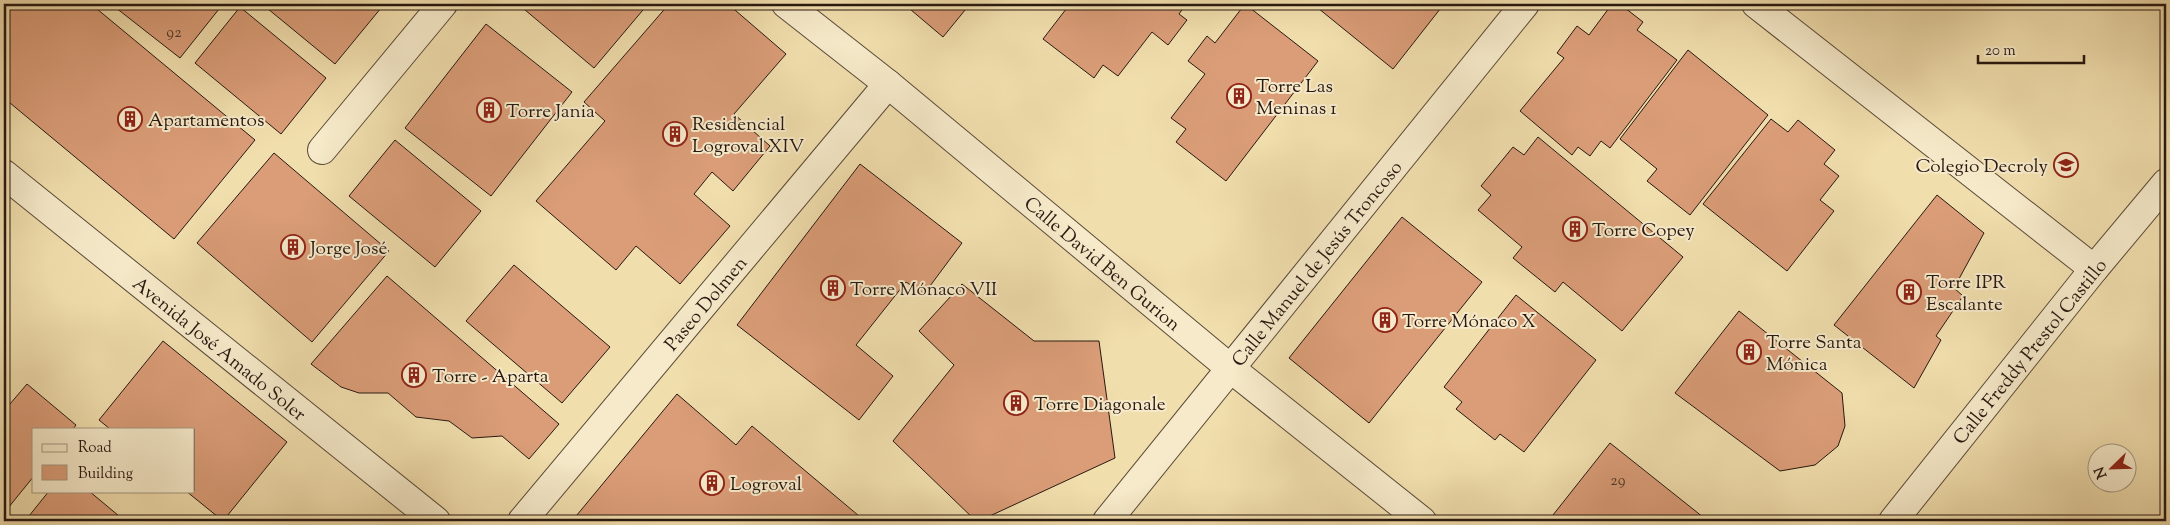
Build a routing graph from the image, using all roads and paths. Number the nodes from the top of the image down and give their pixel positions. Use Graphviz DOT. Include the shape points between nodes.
graph roads {
  1 [pos="444,4"];
  2 [pos="786,4"];
  3 [pos="1525,4"];
  4 [pos="1756,4"];
  5 [pos="888,84"];
  6 [pos="322,150"];
  7 [pos="4,174"];
  8 [pos="2166,183"];
  9 [pos="2094,269"];
  10 [pos="1230,368"];
  11 [pos="436,521"];
  12 [pos="522,521"];
  13 [pos="1106,521"];
  14 [pos="1422,521"];
  15 [pos="1892,521"];
  1 -- 6 [label="street"];
  2 -- 5 [label="street, Calle David Ben Gurion"];
  3 -- 10 [label="street, Calle Manuel de Jesús Troncoso"];
  4 -- 9 [label="street"];
  5 -- 10 [label="street, Calle David Ben Gurion"];
  5 -- 12 [label="street, Paseo Dolmen"];
  7 -- 11 [label="street, Avenida José Amado Soler"];
  8 -- 9 [label="street, Calle Freddy Prestol Castillo"];
  9 -- 15 [label="street, Calle Freddy Prestol Castillo"];
  10 -- 13 [label="street, Calle Manuel de Jesús Troncoso"];
  10 -- 14 [label="street, Calle David Ben Gurion"];
}
